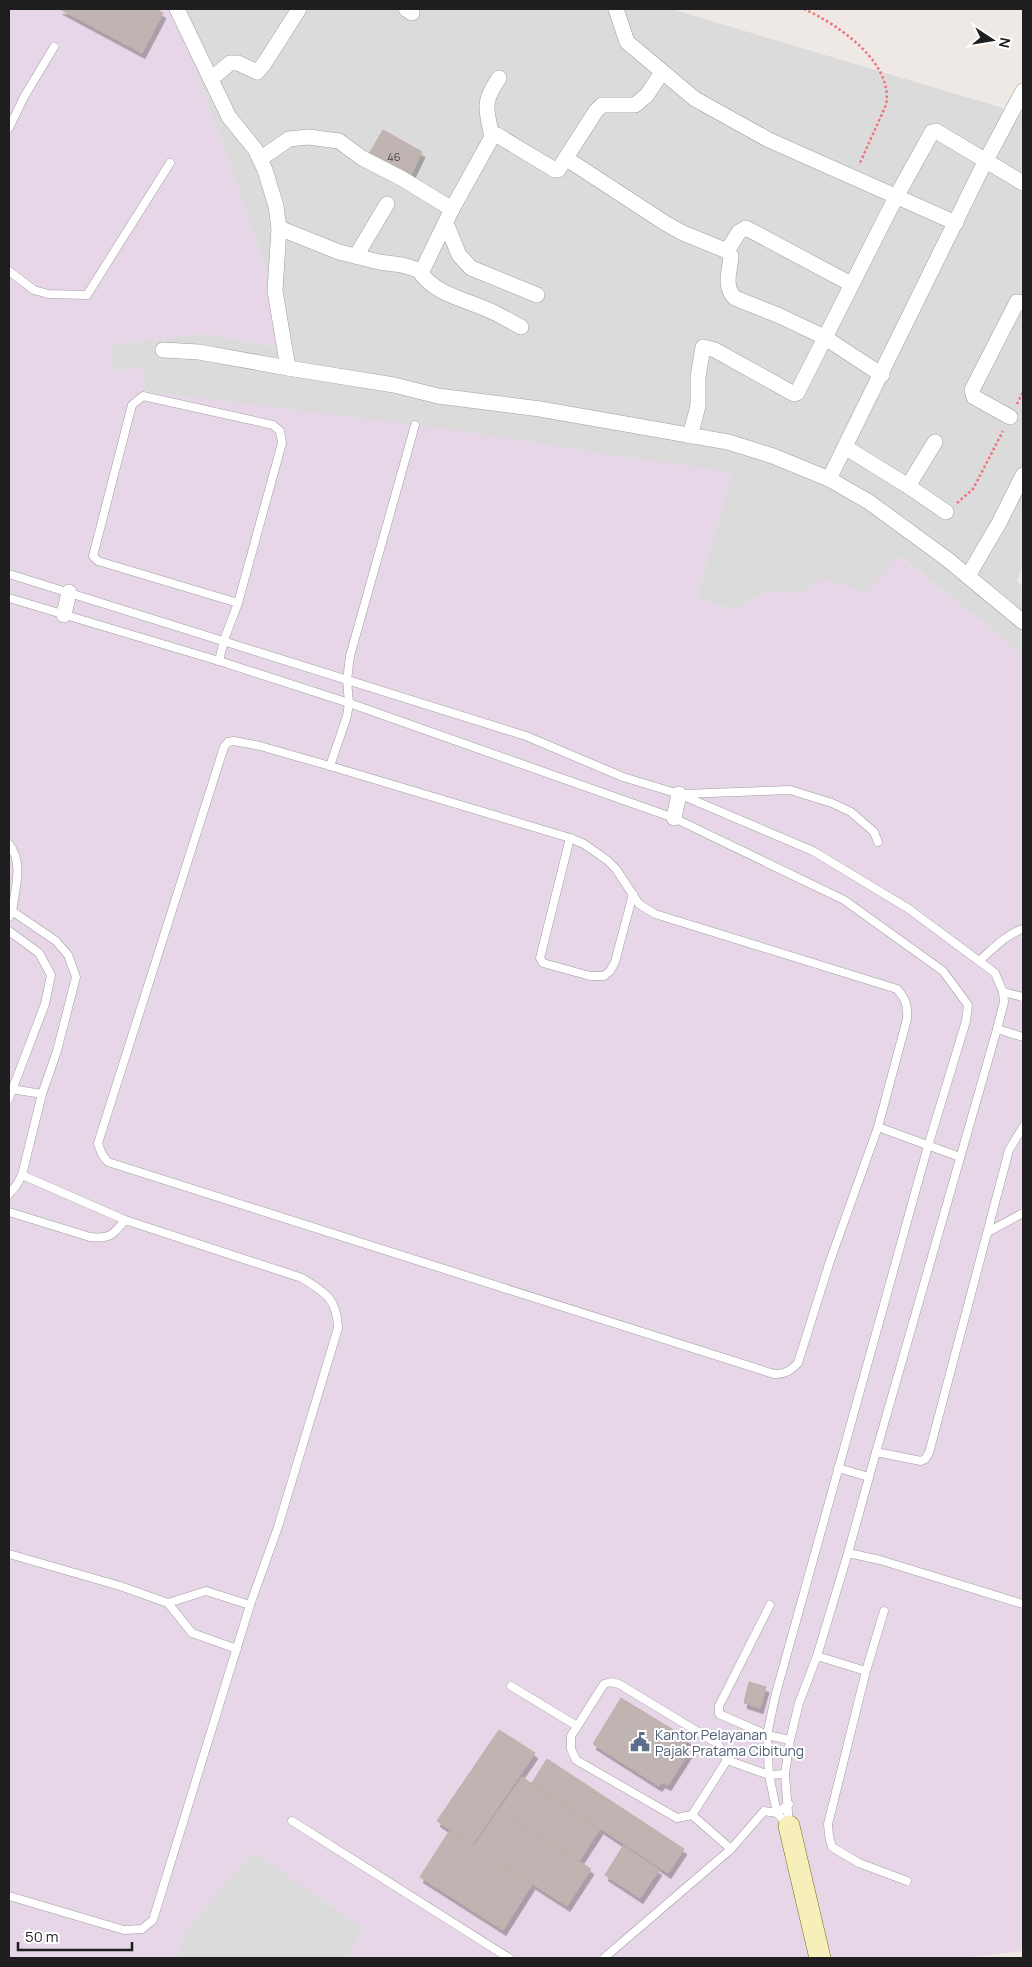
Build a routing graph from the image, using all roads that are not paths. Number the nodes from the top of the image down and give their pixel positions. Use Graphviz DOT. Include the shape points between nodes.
graph roads {
  1 [pos="177,9"];
  2 [pos="299,9"];
  3 [pos="616,9"];
  4 [pos="54,47"];
  5 [pos="662,72"];
  6 [pos="499,78"];
  7 [pos="211,79"];
  8 [pos="1023,91"];
  9 [pos="9,128"];
  10 [pos="492,137"];
  11 [pos="260,159"];
  12 [pos="567,159"];
  13 [pos="986,160"];
  14 [pos="170,163"];
  15 [pos="1023,183"];
  16 [pos="896,197"];
  17 [pos="387,204"];
  18 [pos="449,216"];
  19 [pos="956,224"];
  20 [pos="278,228"];
  21 [pos="727,251"];
  22 [pos="356,256"];
  23 [pos="419,270"];
  24 [pos="9,271"];
  25 [pos="852,284"];
  26 [pos="537,295"];
  27 [pos="1023,303"];
  28 [pos="521,327"];
  29 [pos="824,337"];
  30 [pos="163,350"];
  31 [pos="288,368"];
  32 [pos="882,375"];
  33 [pos="1010,416"];
  34 [pos="415,425"];
  35 [pos="690,436"];
  36 [pos="935,442"];
  37 [pos="845,447"];
  38 [pos="1023,475"];
  39 [pos="829,479"];
  40 [pos="908,486"];
  41 [pos="946,512"];
  42 [pos="9,574"];
  43 [pos="968,576"];
  44 [pos="68,592"];
  45 [pos="9,598"];
  46 [pos="238,603"];
  47 [pos="64,615"];
  48 [pos="1023,622"];
  49 [pos="224,640"];
  50 [pos="219,661"];
  51 [pos="347,680"];
  52 [pos="349,703"];
  53 [pos="330,766"];
  54 [pos="679,794"];
  55 [pos="674,818"];
  56 [pos="570,838"];
  57 [pos="878,842"];
  58 [pos="9,844"];
  59 [pos="633,894"];
  60 [pos="10,913"];
  61 [pos="1023,929"];
  62 [pos="9,932"];
  63 [pos="979,961"];
  64 [pos="1003,992"];
  65 [pos="1023,998"];
  66 [pos="997,1029"];
  67 [pos="1023,1037"];
  68 [pos="11,1089"];
  69 [pos="42,1094"];
  70 [pos="9,1098"];
  71 [pos="878,1127"];
  72 [pos="1023,1127"];
  73 [pos="928,1146"];
  74 [pos="960,1157"];
  75 [pos="22,1175"];
  76 [pos="9,1194"];
  77 [pos="9,1212"];
  78 [pos="1023,1213"];
  79 [pos="125,1220"];
  80 [pos="988,1232"];
  81 [pos="876,1452"];
  82 [pos="838,1468"];
  83 [pos="869,1477"];
  84 [pos="848,1552"];
  85 [pos="9,1554"];
  86 [pos="168,1603"];
  87 [pos="1023,1604"];
  88 [pos="250,1605"];
  89 [pos="770,1605"];
  90 [pos="884,1611"];
  91 [pos="237,1649"];
  92 [pos="817,1656"];
  93 [pos="866,1671"];
  94 [pos="511,1686"];
  95 [pos="577,1726"];
  96 [pos="767,1735"];
  97 [pos="790,1740"];
  98 [pos="727,1760"];
  99 [pos="785,1774"];
  100 [pos="769,1775"];
  101 [pos="789,1804"];
  102 [pos="692,1816"];
  103 [pos="783,1819"];
  104 [pos="292,1822"];
  105 [pos="731,1849"];
  106 [pos="907,1881"];
  107 [pos="9,1896"];
  108 [pos="509,1958"];
  109 [pos="604,1958"];
  110 [pos="820,1958"];
  1 -- 7 [label="street"];
  2 -- 7 [label="street" via="257,72 238,63 230,63"];
  3 -- 5 [label="street" via="627,42"];
  4 -- 9 [label="lane"];
  5 -- 12 [label="street" via="647,95 635,105 602,105"];
  5 -- 16 [label="street" via="695,99 769,140"];
  6 -- 10 [label="street" via="487,98 486,110"];
  7 -- 11 [label="street" via="229,118"];
  8 -- 13 [label="street"];
  10 -- 12 [label="street" via="497,136 555,170 561,168"];
  10 -- 18 [label="street"];
  11 -- 18 [label="street" via="289,139 308,137 338,141 362,158 401,178"];
  11 -- 20 [label="street" via="276,206"];
  12 -- 21 [label="street" via="665,223"];
  13 -- 15 [label="street"];
  13 -- 16 [label="street" via="936,131 932,132"];
  13 -- 19 [label="street"];
  14 -- 24 [label="lane" via="87,295 48,294 34,290"];
  16 -- 19 [label="street"];
  16 -- 25 [label="street"];
  17 -- 22 [label="street"];
  18 -- 23 [label="street" via="426,266"];
  18 -- 26 [label="street" via="459,255 471,268"];
  19 -- 32 [label="street"];
  20 -- 22 [label="street"];
  20 -- 31 [label="street" via="275,291"];
  21 -- 25 [label="street" via="746,228"];
  21 -- 29 [label="street" via="731,256 727,284 735,298"];
  22 -- 23 [label="street"];
  23 -- 28 [label="street" via="426,280 441,290"];
  25 -- 29 [label="street"];
  27 -- 33 [label="street" via="1017,302 972,390 974,397"];
  29 -- 32 [label="street"];
  29 -- 35 [label="street" via="794,394 703,347 698,406"];
  30 -- 31 [label="street" via="199,352"];
  31 -- 35 [label="street" via="394,385 438,396 540,409"];
  32 -- 37 [label="street"];
  34 -- 51 [label="lane" via="350,656"];
  35 -- 39 [label="street" via="728,442"];
  36 -- 40 [label="street"];
  37 -- 39 [label="street"];
  37 -- 40 [label="street"];
  38 -- 43 [label="street"];
  39 -- 43 [label="street" via="894,519"];
  40 -- 41 [label="street"];
  42 -- 44 [label="lane"];
  43 -- 48 [label="street"];
  44 -- 47 [label="street"];
  44 -- 49 [label="lane"];
  45 -- 47 [label="lane"];
  46 -- 46 [label="lane" via="98,562 93,556 132,405 143,396 274,425 280,431 282,443"];
  46 -- 49 [label="lane"];
  47 -- 50 [label="lane"];
  49 -- 50 [label="lane"];
  49 -- 51 [label="lane"];
  50 -- 52 [label="lane"];
  51 -- 52 [label="lane"];
  51 -- 54 [label="lane" via="526,736 623,777"];
  52 -- 53 [label="lane"];
  52 -- 55 [label="lane"];
  53 -- 56 [label="lane"];
  53 -- 71 [label="lane" via="260,746 234,741 225,744 98,1142 108,1162 781,1375 798,1363"];
  54 -- 55 [label="street"];
  54 -- 57 [label="lane" via="790,790 851,812 874,832"];
  54 -- 63 [label="lane" via="813,851 909,909"];
  55 -- 73 [label="lane" via="844,900 943,971 958,990 968,1005 966,1021"];
  56 -- 59 [label="lane" via="607,860"];
  56 -- 59 [label="lane" via="540,958 542,963 590,976 604,976 610,972"];
  58 -- 60 [label="lane" via="19,866"];
  59 -- 71 [label="lane" via="639,904 655,914 897,989 908,1007 907,1019"];
  60 -- 69 [label="lane" via="56,941 68,955 76,977"];
  61 -- 63 [label="lane" via="1005,938"];
  62 -- 68 [label="lane" via="38,953 51,976 44,1004"];
  63 -- 64 [label="lane" via="995,973"];
  64 -- 65 [label="lane"];
  64 -- 66 [label="lane" via="1004,1002"];
  66 -- 67 [label="lane"];
  66 -- 74 [label="lane"];
  68 -- 69 [label="lane"];
  68 -- 70 [label="lane"];
  69 -- 75 [label="lane"];
  71 -- 73 [label="lane"];
  72 -- 80 [label="lane" via="1009,1150"];
  73 -- 74 [label="lane"];
  73 -- 82 [label="lane"];
  74 -- 81 [label="lane"];
  75 -- 76 [label="lane"];
  75 -- 79 [label="lane"];
  77 -- 79 [label="lane" via="100,1238 112,1236"];
  78 -- 80 [label="lane"];
  79 -- 88 [label="lane" via="302,1278 324,1292 333,1302 337,1314 338,1328 281,1518"];
  80 -- 81 [label="lane" via="929,1453 921,1461"];
  81 -- 83 [label="lane"];
  82 -- 83 [label="lane"];
  82 -- 96 [label="lane"];
  83 -- 84 [label="lane"];
  84 -- 87 [label="lane"];
  84 -- 92 [label="lane"];
  85 -- 86 [label="lane"];
  86 -- 88 [label="lane" via="206,1591"];
  86 -- 91 [label="lane" via="192,1633"];
  88 -- 91 [label="lane"];
  89 -- 96 [label="lane" via="719,1710 719,1714"];
  90 -- 93 [label="lane"];
  91 -- 107 [label="lane" via="153,1920 142,1928 124,1930"];
  92 -- 93 [label="lane"];
  92 -- 97 [label="lane" via="799,1703"];
  93 -- 106 [label="lane" via="828,1824 828,1836 832,1847 859,1863"];
  94 -- 95 [label="lane"];
  95 -- 98 [label="lane" via="604,1684 611,1682 718,1744"];
  95 -- 102 [label="lane" via="571,1736 571,1749 576,1760 678,1818"];
  96 -- 97 [label="lane"];
  96 -- 100 [label="lane"];
  97 -- 99 [label="lane"];
  98 -- 100 [label="lane"];
  98 -- 102 [label="lane"];
  99 -- 100 [label="lane"];
  99 -- 101 [label="lane"];
  100 -- 103 [label="lane"];
  101 -- 103 [label="lane"];
  101 -- 103 [label="lane"];
  102 -- 105 [label="lane"];
  103 -- 105 [label="lane" via="764,1811"];
  103 -- 110 [label="street"];
  104 -- 108 [label="lane"];
  105 -- 109 [label="lane"];
}
